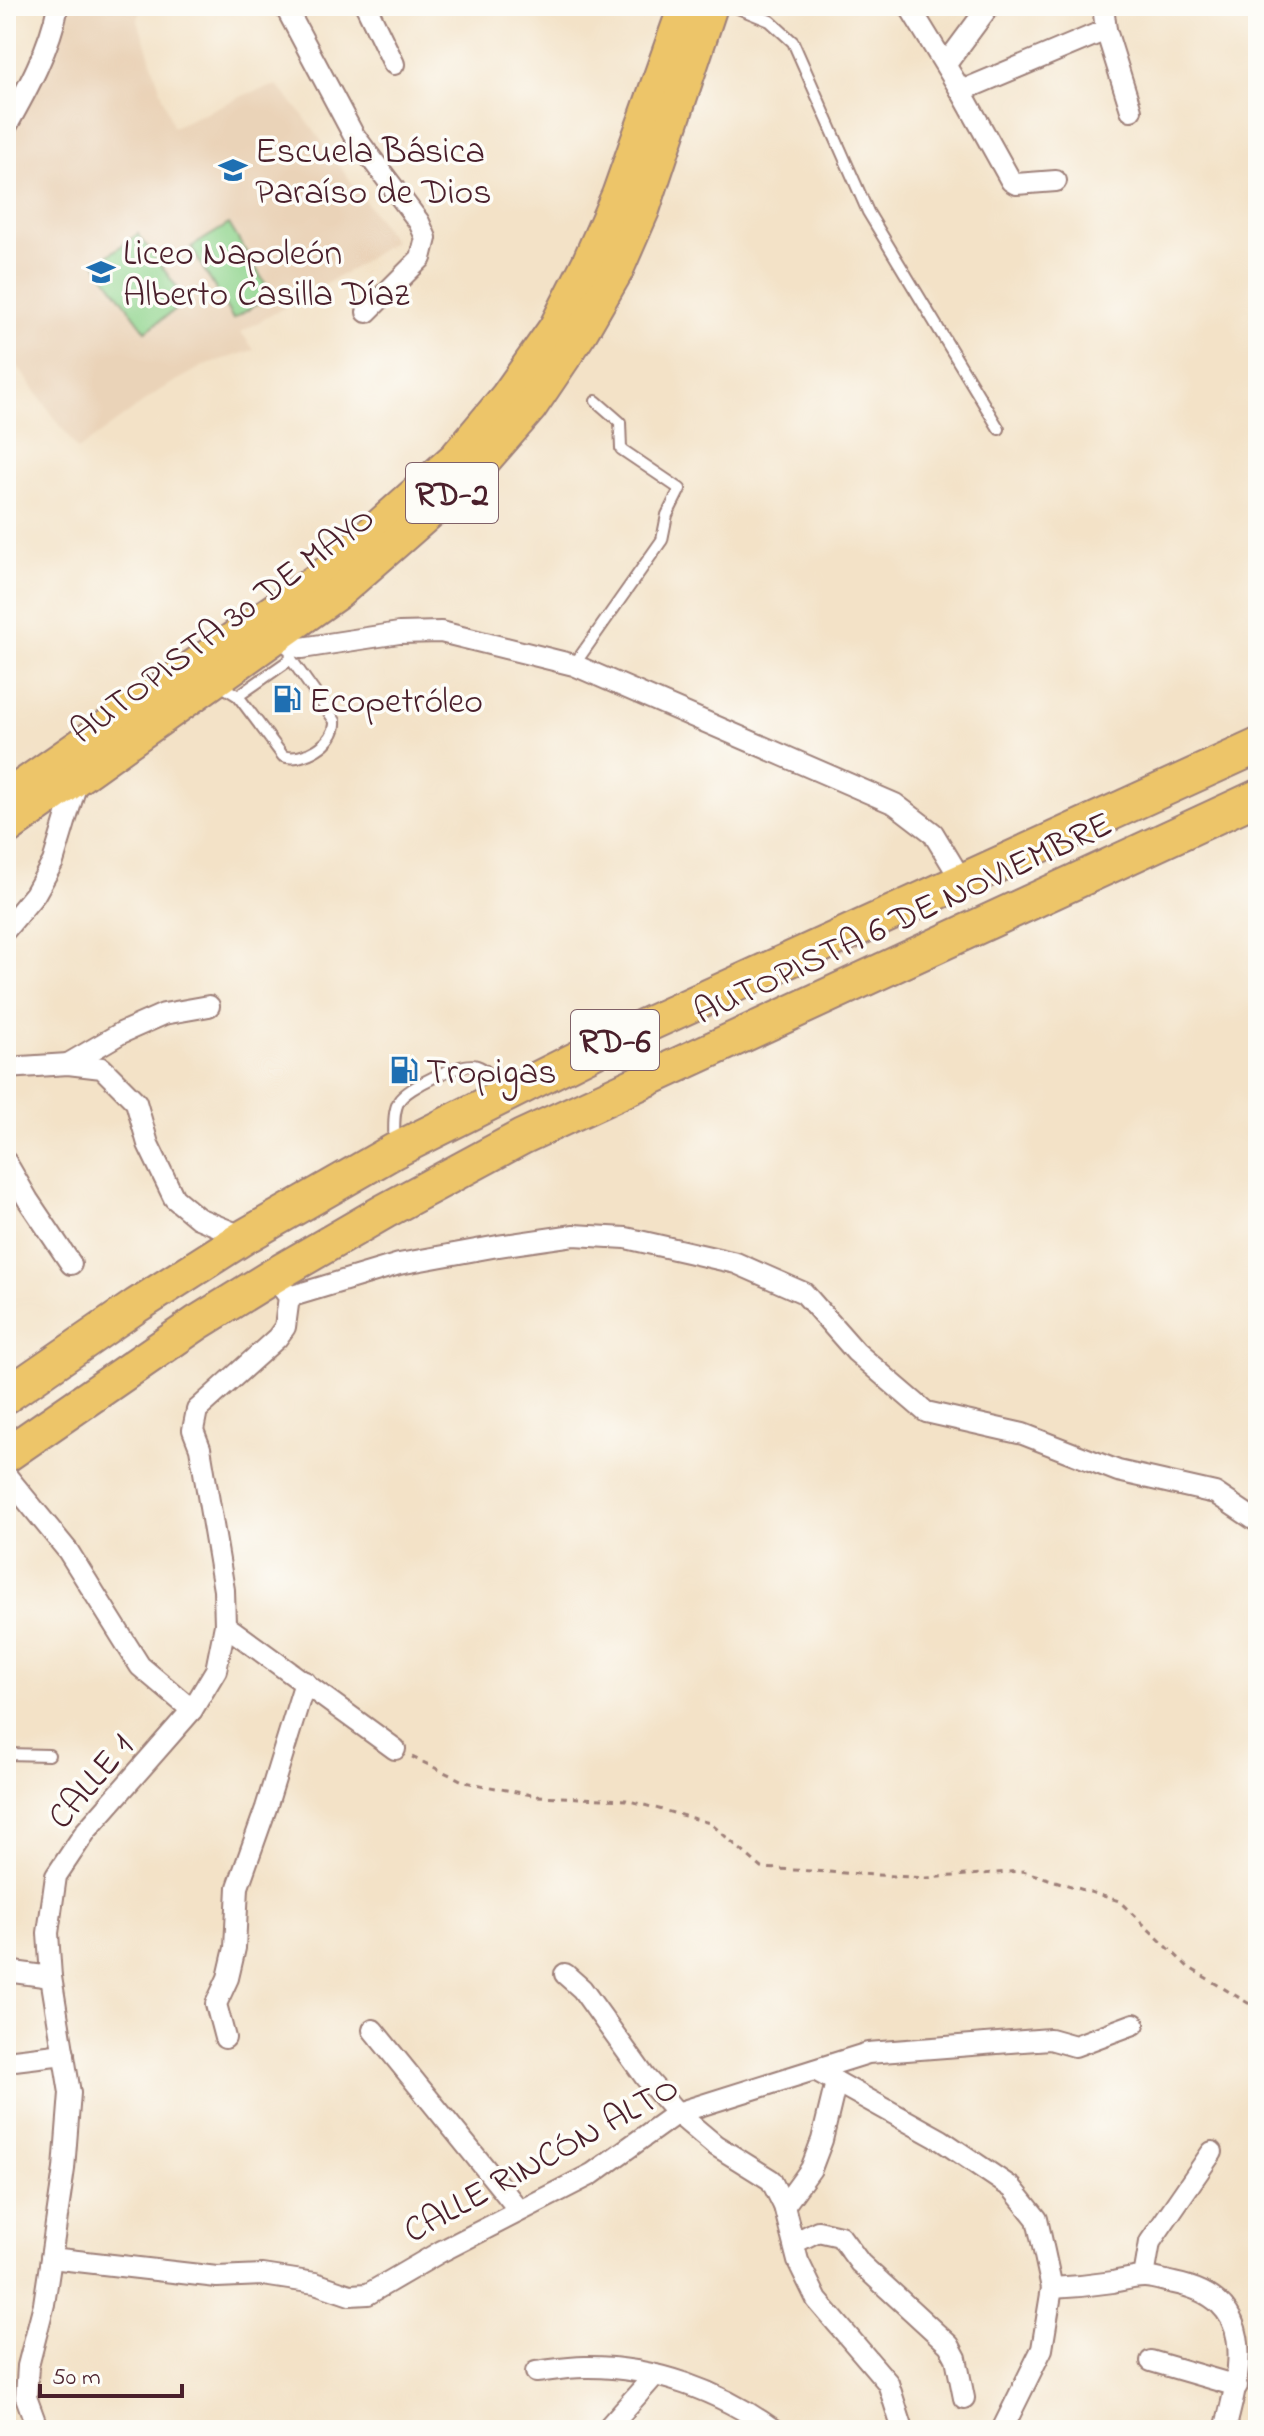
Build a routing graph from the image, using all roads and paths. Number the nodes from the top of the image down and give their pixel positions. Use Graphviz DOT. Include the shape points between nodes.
graph roads {
  1 [pos="58,6"];
  2 [pos="285,6"];
  3 [pos="366,6"];
  4 [pos="685,6"];
  5 [pos="711,6"];
  6 [pos="733,6"];
  7 [pos="909,6"];
  8 [pos="989,6"];
  9 [pos="1103,6"];
  10 [pos="1106,30"];
  11 [pos="394,64"];
  12 [pos="946,64"];
  13 [pos="961,91"];
  14 [pos="1131,110"];
  15 [pos="6,127"];
  16 [pos="1056,181"];
  17 [pos="367,312"];
  18 [pos="596,401"];
  19 [pos="999,429"];
  20 [pos="288,646"];
  21 [pos="574,665"];
  22 [pos="227,689"];
  23 [pos="1258,746"];
  24 [pos="78,779"];
  25 [pos="6,797"];
  26 [pos="1258,797"];
  27 [pos="6,829"];
  28 [pos="962,881"];
  29 [pos="6,929"];
  30 [pos="209,1006"];
  31 [pos="68,1064"];
  32 [pos="6,1068"];
  33 [pos="507,1092"];
  34 [pos="394,1151"];
  35 [pos="6,1162"];
  36 [pos="244,1237"];
  37 [pos="71,1264"];
  38 [pos="281,1287"];
  39 [pos="6,1396"];
  40 [pos="6,1455"];
  41 [pos="6,1475"];
  42 [pos="1258,1522"];
  43 [pos="225,1625"];
  44 [pos="305,1682"];
  45 [pos="192,1710"];
  46 [pos="395,1749"];
  47 [pos="6,1754"];
  48 [pos="49,1755"];
  49 [pos="6,1971"];
  50 [pos="565,1974"];
  51 [pos="51,1977"];
  52 [pos="1258,2009"];
  53 [pos="1134,2024"];
  54 [pos="373,2030"];
  55 [pos="225,2038"];
  56 [pos="64,2054"];
  57 [pos="6,2061"];
  58 [pos="815,2070"];
  59 [pos="836,2082"];
  60 [pos="677,2113"];
  61 [pos="1212,2152"];
  62 [pos="784,2206"];
  63 [pos="519,2210"];
  64 [pos="794,2243"];
  65 [pos="51,2258"];
  66 [pos="1144,2277"];
  67 [pos="1052,2288"];
  68 [pos="1151,2361"];
  69 [pos="536,2372"];
  70 [pos="655,2375"];
  71 [pos="1237,2386"];
  72 [pos="16,2398"];
  73 [pos="964,2398"];
  74 [pos="38,2430"];
  75 [pos="606,2430"];
  76 [pos="774,2430"];
  77 [pos="903,2430"];
  78 [pos="1002,2430"];
  79 [pos="1225,2430"];
  1 -- 15 [label="street"];
  2 -- 17 [label="street" via="353,134 426,238 421,258"];
  3 -- 11 [label="street"];
  4 -- 25 [label="highway, AUTOPISTA 30 DE MAYO / RD-2" via="618,195 555,328 455,458 324,575"];
  5 -- 20 [label="highway, AUTOPISTA 30 DE MAYO / RD-2" via="643,210 582,331 530,408 469,478 339,592"];
  6 -- 19 [label="lane" via="770,21 793,42 868,212"];
  7 -- 12 [label="street"];
  8 -- 12 [label="street"];
  9 -- 10 [label="street"];
  10 -- 13 [label="street"];
  10 -- 14 [label="street"];
  12 -- 13 [label="street"];
  13 -- 16 [label="street" via="1012,183"];
  18 -- 21 [label="lane" via="620,422 621,449 680,489 662,540"];
  20 -- 21 [label="street" via="441,632"];
  20 -- 22 [label="highway, AUTOPISTA 30 DE MAYO / RD-2"];
  20 -- 22 [label="lane" via="335,721 332,738 301,758 283,756"];
  21 -- 28 [label="street" via="895,804 933,833"];
  22 -- 24 [label="highway, AUTOPISTA 30 DE MAYO / RD-2"];
  23 -- 28 [label="highway, AUTOPISTA 6 DE NOVIEMBRE / RD-6"];
  24 -- 27 [label="highway, AUTOPISTA 30 DE MAYO / RD-2"];
  24 -- 29 [label="street" via="53,862"];
  26 -- 38 [label="highway, AUTOPISTA 6 DE NOVIEMBRE / RD-6" via="522,1137 385,1211"];
  28 -- 33 [label="highway, AUTOPISTA 6 DE NOVIEMBRE / RD-6"];
  30 -- 31 [label="street" via="164,1014"];
  31 -- 32 [label="street"];
  31 -- 36 [label="street" via="102,1068 136,1102 148,1144 174,1198 198,1218"];
  33 -- 34 [label="highway, AUTOPISTA 6 DE NOVIEMBRE / RD-6"];
  33 -- 34 [label="lane" via="471,1064 405,1093 397,1102"];
  34 -- 36 [label="highway, AUTOPISTA 6 DE NOVIEMBRE / RD-6"];
  35 -- 37 [label="street"];
  36 -- 39 [label="highway, AUTOPISTA 6 DE NOVIEMBRE / RD-6"];
  38 -- 40 [label="highway, AUTOPISTA 6 DE NOVIEMBRE / RD-6" via="197,1323"];
  38 -- 42 [label="street" via="574,1235 626,1238 736,1263 804,1293 856,1352 926,1412 1023,1434 1118,1471 1215,1493"];
  38 -- 43 [label="street, CALLE 1" via="285,1327 197,1410 193,1430 224,1590"];
  41 -- 45 [label="street" via="68,1551 140,1666"];
  43 -- 44 [label="street"];
  43 -- 45 [label="street, CALLE 1" via="216,1670"];
  44 -- 46 [label="street"];
  44 -- 55 [label="street" via="238,1887 235,1948 216,2004"];
  45 -- 51 [label="street, CALLE 1" via="86,1831 56,1876 48,1933"];
  46 -- 52 [label="path" via="465,1782 537,1796 626,1800 710,1823 762,1868 926,1878 1023,1871 1119,1901 1188,1967"];
  47 -- 48 [label="lane"];
  49 -- 51 [label="street"];
  50 -- 60 [label="street"];
  51 -- 56 [label="street, CALLE 1"];
  53 -- 58 [label="street, CALLE RINCÓN ALTO" via="1075,2046 1050,2039 868,2053"];
  54 -- 63 [label="street"];
  56 -- 57 [label="street"];
  56 -- 65 [label="street, CALLE 1" via="70,2093"];
  58 -- 59 [label="street"];
  58 -- 60 [label="street, CALLE RINCÓN ALTO"];
  59 -- 62 [label="street" via="811,2169"];
  59 -- 67 [label="street" via="941,2140 1012,2188 1037,2219"];
  60 -- 62 [label="street" via="715,2145 771,2180"];
  60 -- 63 [label="street, CALLE RINCÓN ALTO" via="592,2174"];
  61 -- 66 [label="street" via="1150,2242"];
  62 -- 64 [label="street"];
  63 -- 65 [label="street, CALLE RINCÓN ALTO" via="368,2294 350,2295 263,2275 217,2277"];
  64 -- 73 [label="street" via="818,2231 840,2236 860,2263 949,2345"];
  64 -- 77 [label="street" via="817,2300 888,2383"];
  65 -- 72 [label="street, CALLE 1" via="44,2304"];
  66 -- 67 [label="street"];
  66 -- 71 [label="street" via="1193,2287 1214,2297 1233,2318 1239,2351"];
  67 -- 78 [label="street" via="1042,2349"];
  68 -- 71 [label="street"];
  69 -- 70 [label="street" via="585,2367"];
  70 -- 75 [label="street"];
  70 -- 76 [label="street" via="685,2382"];
  71 -- 79 [label="street"];
  72 -- 74 [label="street, CALLE 1"];
}
